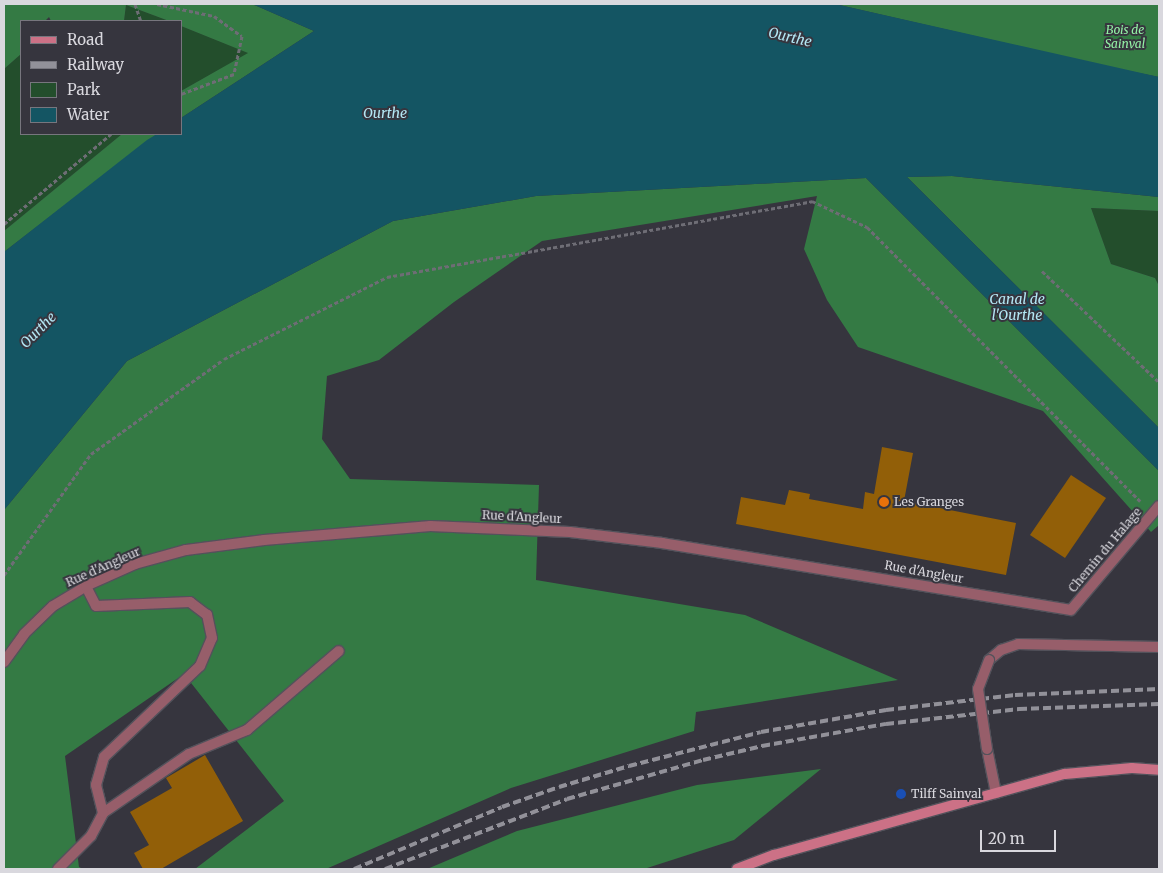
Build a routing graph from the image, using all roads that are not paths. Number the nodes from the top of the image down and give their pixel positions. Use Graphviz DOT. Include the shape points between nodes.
graph roads {
  1 [pos="1156,509"];
  2 [pos="86,586"];
  3 [pos="1071,610"];
  4 [pos="1159,647"];
  5 [pos="339,652"];
  6 [pos="4,662"];
  7 [pos="1159,770"];
  8 [pos="996,793"];
  9 [pos="103,813"];
  10 [pos="58,869"];
  11 [pos="737,869"];
  1 -- 3 [label="street, Chemin du Halage"];
  2 -- 3 [label="street, Rue d'Angleur" via="135,564 186,550 430,526 502,528 662,543"];
  2 -- 6 [label="street, Rue d'Angleur" via="53,606 24,634"];
  2 -- 9 [label="street" via="96,606 190,602 207,615 212,638 200,666 104,757 96,785"];
  4 -- 8 [label="street, bridge" via="1018,644 1001,650 989,660 978,690"];
  5 -- 9 [label="street" via="247,730 189,754"];
  7 -- 8 [label="main road" via="1132,768 1065,774"];
  8 -- 11 [label="main road" via="774,855"];
  9 -- 10 [label="street" via="91,836"];
}
